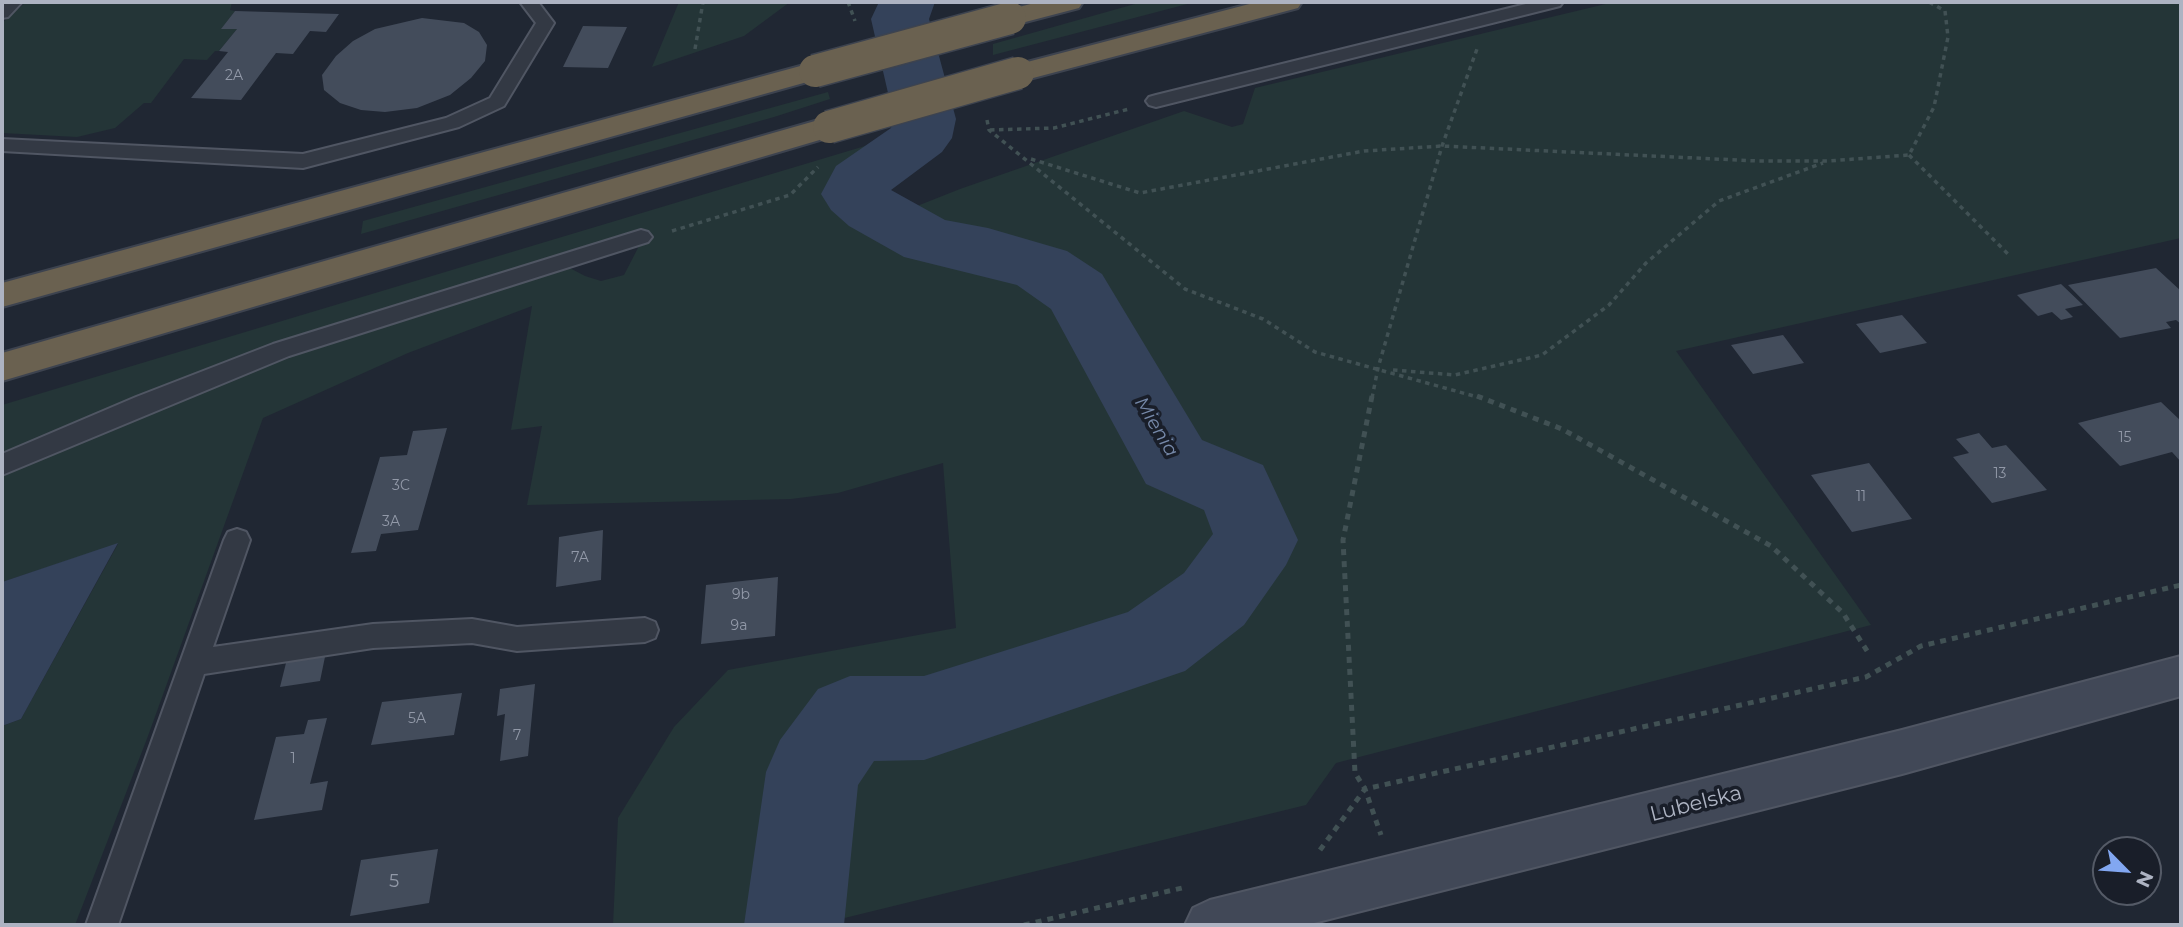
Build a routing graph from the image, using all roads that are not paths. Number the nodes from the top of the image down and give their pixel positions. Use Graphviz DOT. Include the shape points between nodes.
graph roads {
  1 [pos="13,2"];
  2 [pos="529,2"];
  3 [pos="1069,2"];
  4 [pos="1288,2"];
  5 [pos="1554,2"];
  6 [pos="2,13"];
  7 [pos="1156,102"];
  8 [pos="2,145"];
  9 [pos="641,237"];
  10 [pos="2,295"];
  11 [pos="2,367"];
  12 [pos="2,465"];
  13 [pos="237,540"];
  14 [pos="645,630"];
  15 [pos="195,663"];
  16 [pos="2181,676"];
  17 [pos="102,925"];
  18 [pos="1210,925"];
  1 -- 6 [label="lane"];
  2 -- 8 [label="lane" via="545,23 497,102 452,123 303,161"];
  3 -- 10 [label="highway, bridge"];
  4 -- 11 [label="highway, bridge" via="1018,73"];
  5 -- 7 [label="lane"];
  9 -- 12 [label="lane" via="281,350"];
  13 -- 15 [label="lane"];
  14 -- 15 [label="lane" via="517,639 472,631 373,636"];
  15 -- 17 [label="lane"];
  16 -- 18 [label="main road, Lubelska" via="1888,755"];
}
